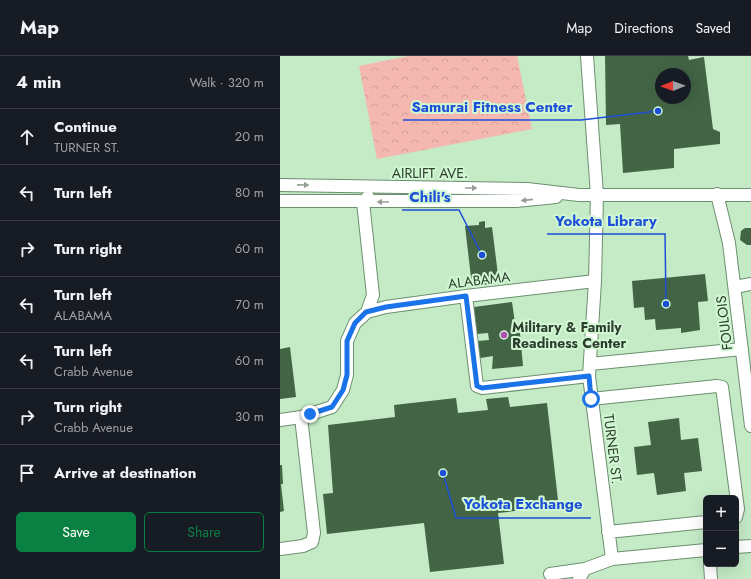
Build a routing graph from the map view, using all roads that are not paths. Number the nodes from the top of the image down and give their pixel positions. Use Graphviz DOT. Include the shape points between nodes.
graph roads {
  1 [pos="587,56"];
  2 [pos="280,185"];
  3 [pos="376,187"];
  4 [pos="717,194"];
  5 [pos="579,195"];
  6 [pos="597,195"];
  7 [pos="751,195"];
  8 [pos="280,201"];
  9 [pos="363,202"];
  10 [pos="595,282"];
  11 [pos="751,284"];
  12 [pos="735,287"];
  13 [pos="466,296"];
  14 [pos="366,312"];
  15 [pos="742,349"];
  16 [pos="590,370"];
  17 [pos="591,399"];
  18 [pos="301,417"];
  19 [pos="280,420"];
  20 [pos="751,426"];
  21 [pos="736,495"];
  22 [pos="703,522"];
  23 [pos="608,532"];
  24 [pos="751,546"];
  25 [pos="739,547"];
  26 [pos="280,549"];
  27 [pos="703,550"];
  28 [pos="612,559"];
  29 [pos="710,567"];
  30 [pos="550,574"];
  31 [pos="582,574"];
  32 [pos="711,579"];
  1 -- 6 [label="street, TURNER ST."];
  2 -- 3 [label="street, AIRLIFT AVE., one-way"];
  3 -- 5 [label="street, AIRLIFT AVE., one-way" via="527,189"];
  3 -- 9 [label="street"];
  4 -- 6 [label="street, AIRLIFT AVE."];
  4 -- 7 [label="street, AIRLIFT AVE."];
  4 -- 12 [label="street, FOULOIS" via="729,243"];
  5 -- 6 [label="street, AIRLIFT AVE."];
  5 -- 9 [label="street, AIRLIFT AVE., one-way" via="516,201"];
  6 -- 10 [label="street, TURNER ST."];
  8 -- 9 [label="street, AIRLIFT AVE."];
  9 -- 14 [label="street" via="373,295"];
  10 -- 13 [label="street, ALABAMA"];
  10 -- 16 [label="street, TURNER ST."];
  11 -- 12 [label="street"];
  12 -- 15 [label="street, FOULOIS"];
  13 -- 14 [label="street, ALABAMA"];
  13 -- 16 [label="street" via="477,386 482,388"];
  14 -- 18 [label="street" via="355,323 347,341 347,375 343,390 332,407"];
  15 -- 16 [label="street"];
  15 -- 20 [label="street, FOULOIS"];
  16 -- 17 [label="street, TURNER ST."];
  17 -- 21 [label="street" via="722,387"];
  17 -- 23 [label="street, TURNER ST."];
  18 -- 19 [label="street"];
  18 -- 26 [label="street" via="314,533 312,542"];
  22 -- 23 [label="street"];
  23 -- 28 [label="street, TURNER ST."];
  24 -- 25 [label="street"];
  27 -- 28 [label="street"];
  28 -- 31 [label="street"];
  29 -- 32 [label="street"];
  30 -- 31 [label="street"];
}
